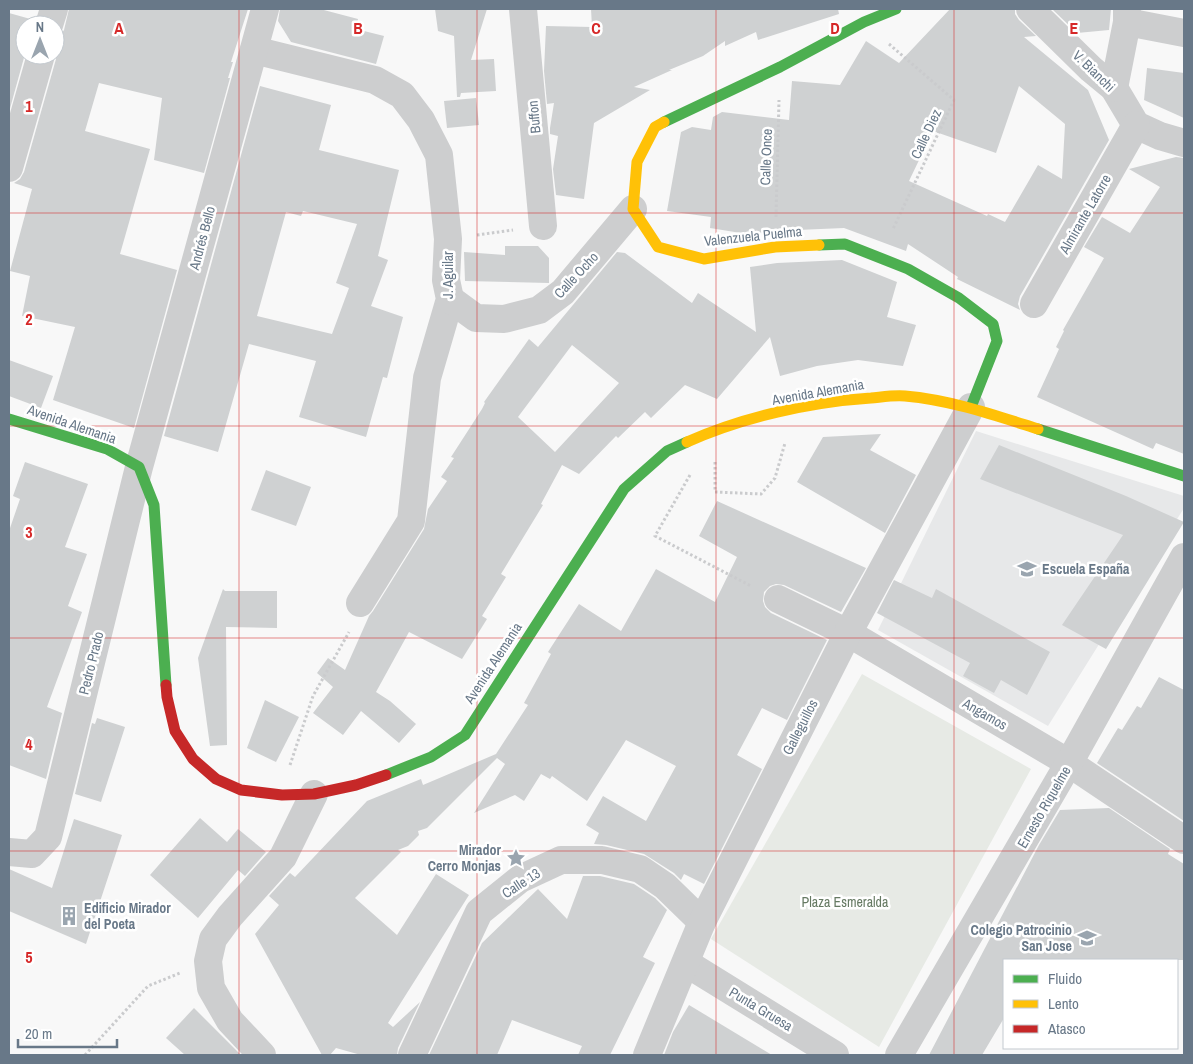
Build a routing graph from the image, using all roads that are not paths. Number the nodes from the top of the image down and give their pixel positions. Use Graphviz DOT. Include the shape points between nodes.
graph roads {
  1 [pos="265,9"];
  2 [pos="523,9"];
  3 [pos="896,9"];
  4 [pos="1030,9"];
  5 [pos="1127,15"];
  6 [pos="1184,33"];
  7 [pos="254,50"];
  8 [pos="38,65"];
  9 [pos="1114,88"];
  10 [pos="1136,124"];
  11 [pos="1184,143"];
  12 [pos="9,168"];
  13 [pos="633,209"];
  14 [pos="544,226"];
  15 [pos="450,299"];
  16 [pos="1034,304"];
  17 [pos="971,407"];
  18 [pos="9,419"];
  19 [pos="139,467"];
  20 [pos="1184,476"];
  21 [pos="1184,557"];
  22 [pos="778,600"];
  23 [pos="360,603"];
  24 [pos="848,633"];
  25 [pos="1069,763"];
  26 [pos="314,794"];
  27 [pos="1184,840"];
  28 [pos="21,853"];
  29 [pos="702,922"];
  30 [pos="686,963"];
  31 [pos="262,1055"];
  32 [pos="412,1055"];
  33 [pos="647,1055"];
  34 [pos="835,1055"];
  35 [pos="899,1055"];
  1 -- 7 [label="street, Andrés Bello"];
  2 -- 14 [label="street, Buffon"];
  3 -- 13 [label="main road" via="655,127 636,162"];
  4 -- 9 [label="street, V. Bianchi"];
  5 -- 6 [label="street"];
  5 -- 9 [label="street"];
  7 -- 15 [label="street, J. Aguilar" via="375,80 402,95 421,120 439,155 448,240 446,280"];
  7 -- 19 [label="street, Andrés Bello"];
  8 -- 12 [label="street"];
  9 -- 10 [label="street, V. Bianchi"];
  10 -- 11 [label="street"];
  10 -- 16 [label="street, Almirante Latorre"];
  13 -- 15 [label="street, Calle Ocho" via="563,292 539,310 504,319 476,318"];
  13 -- 17 [label="main road, Valenzuela Puelma" via="658,247 704,259 775,247 845,244 908,269 959,298 993,324 997,341"];
  15 -- 23 [label="street, J. Aguilar" via="427,378 411,521"];
  17 -- 20 [label="main road, Avenida Alemania"];
  17 -- 24 [label="street, Galleguillos"];
  17 -- 26 [label="main road, Avenida Alemania" via="904,396 844,400 716,429 667,450 624,489 465,735 431,757 397,772"];
  18 -- 19 [label="main road, Avenida Alemania" via="107,449"];
  19 -- 26 [label="main road, Avenida Alemania" via="154,505 167,697 175,731 193,760 216,779 241,790 282,795"];
  19 -- 28 [label="street, Pedro Prado" via="48,837"];
  21 -- 25 [label="street, Ernesto Riquelme"];
  22 -- 24 [label="street, Angamos"];
  24 -- 25 [label="street, Angamos"];
  24 -- 29 [label="street, Galleguillos"];
  25 -- 27 [label="street, Angamos"];
  25 -- 35 [label="street, Ernesto Riquelme"];
  26 -- 31 [label="street" via="283,857 213,939 208,961 211,988 230,1021"];
  29 -- 30 [label="street, Galleguillos"];
  29 -- 32 [label="street, Calle 13" via="665,886 640,869 602,860 561,860 520,879 479,912"];
  30 -- 33 [label="street, Galleguillos"];
  30 -- 34 [label="street, Punta Gruesa"];
}
